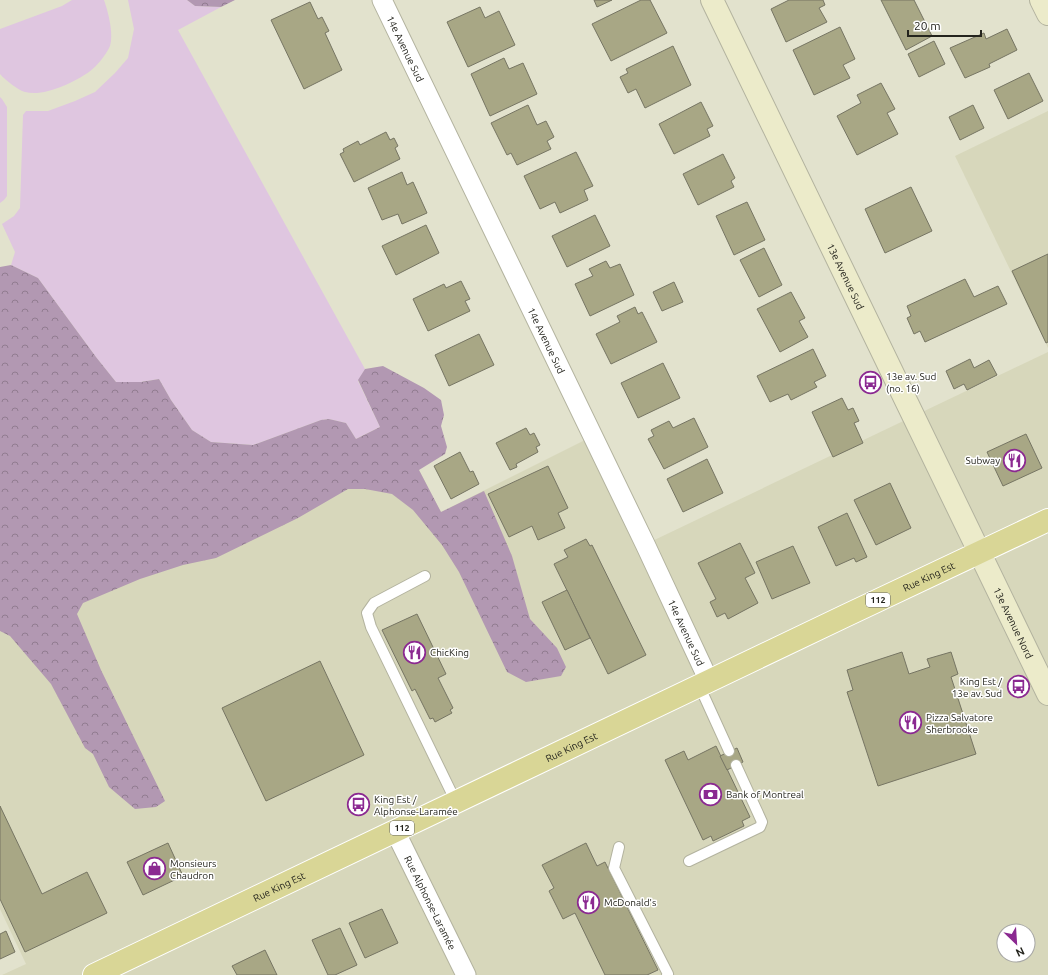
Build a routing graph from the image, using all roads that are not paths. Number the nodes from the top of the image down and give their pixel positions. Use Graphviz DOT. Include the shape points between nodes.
graph roads {
  1 [pos="382,0"];
  2 [pos="712,0"];
  3 [pos="1041,0"];
  4 [pos="1048,14"];
  5 [pos="1048,520"];
  6 [pos="980,551"];
  7 [pos="425,576"];
  8 [pos="704,683"];
  9 [pos="1048,694"];
  10 [pos="729,751"];
  11 [pos="736,765"];
  12 [pos="456,802"];
  13 [pos="395,831"];
  14 [pos="619,847"];
  15 [pos="689,861"];
  16 [pos="94,975"];
  17 [pos="466,975"];
  18 [pos="667,975"];
  1 -- 8 [label="street, 14e Avenue Sud" via="646,544"];
  2 -- 6 [label="main road, 13e Avenue Sud"];
  3 -- 4 [label="main road"];
  5 -- 6 [label="main road, Rue King Est / 112"];
  6 -- 8 [label="main road, Rue King Est / 112"];
  6 -- 9 [label="main road, 13e Avenue Nord"];
  7 -- 12 [label="lane" via="374,603 367,613 371,627"];
  8 -- 10 [label="lane"];
  8 -- 12 [label="main road, Rue King Est / 112"];
  11 -- 15 [label="lane" via="762,822 760,827"];
  12 -- 13 [label="main road, Rue King Est / 112"];
  13 -- 16 [label="main road, Rue King Est / 112"];
  13 -- 17 [label="street, Rue Alphonse-Laramée"];
  14 -- 18 [label="lane" via="614,868"];
}
